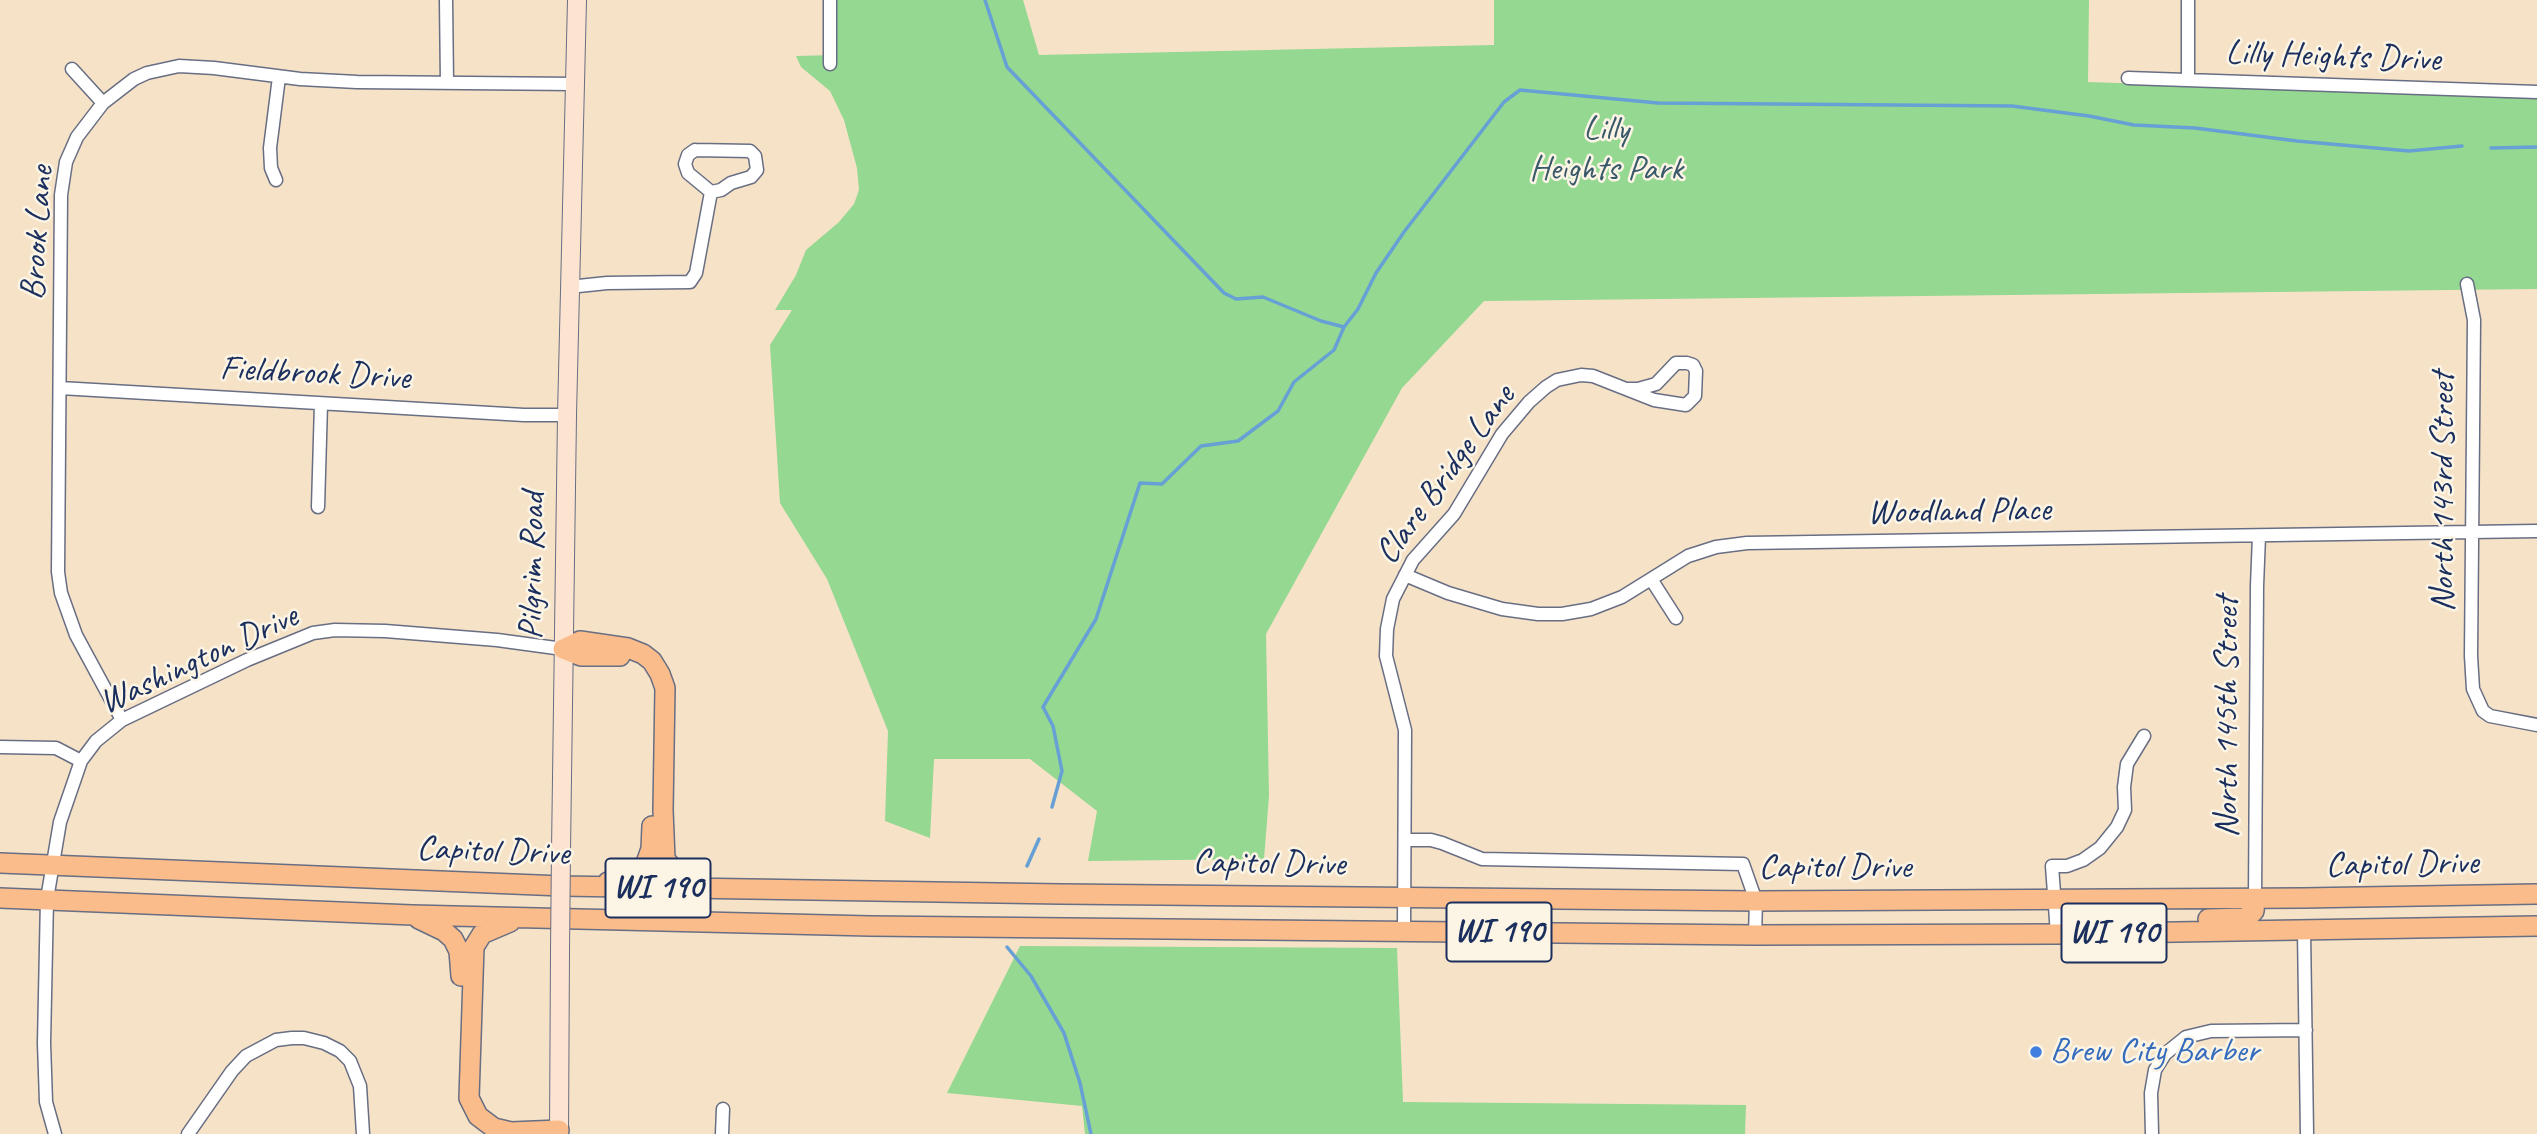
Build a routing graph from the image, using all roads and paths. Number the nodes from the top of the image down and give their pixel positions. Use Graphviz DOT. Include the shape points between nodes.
graph roads {
  1 [pos="446,0"];
  2 [pos="577,0"];
  3 [pos="830,0"];
  4 [pos="2188,0"];
  5 [pos="830,64"];
  6 [pos="72,69"];
  7 [pos="279,77"];
  8 [pos="2128,78"];
  9 [pos="2188,80"];
  10 [pos="447,83"];
  11 [pos="575,84"];
  12 [pos="2537,92"];
  13 [pos="103,103"];
  14 [pos="276,180"];
  15 [pos="711,192"];
  16 [pos="2467,284"];
  17 [pos="569,287"];
  18 [pos="60,388"];
  19 [pos="1626,389"];
  20 [pos="321,404"];
  21 [pos="567,415"];
  22 [pos="317,507"];
  23 [pos="2537,531"];
  24 [pos="2472,533"];
  25 [pos="2259,536"];
  26 [pos="1405,575"];
  27 [pos="1651,579"];
  28 [pos="1676,618"];
  29 [pos="563,649"];
  30 [pos="122,720"];
  31 [pos="2537,725"];
  32 [pos="2144,736"];
  33 [pos="0,747"];
  34 [pos="81,761"];
  35 [pos="1406,840"];
  36 [pos="0,863"];
  37 [pos="53,865"];
  38 [pos="248,875"];
  39 [pos="593,887"];
  40 [pos="711,889"];
  41 [pos="1061,894"];
  42 [pos="2537,894"];
  43 [pos="2405,896"];
  44 [pos="1404,897"];
  45 [pos="0,898"];
  46 [pos="2056,898"];
  47 [pos="2255,898"];
  48 [pos="47,899"];
  49 [pos="1756,901"];
  50 [pos="247,908"];
  51 [pos="412,915"];
  52 [pos="518,919"];
  53 [pos="2537,926"];
  54 [pos="1061,928"];
  55 [pos="1404,931"];
  56 [pos="2304,931"];
  57 [pos="2118,933"];
  58 [pos="2057,934"];
  59 [pos="1755,935"];
  60 [pos="2306,1030"];
  61 [pos="723,1109"];
  62 [pos="559,1132"];
  63 [pos="54,1134"];
  64 [pos="188,1134"];
  65 [pos="363,1134"];
  66 [pos="483,1134"];
  67 [pos="722,1134"];
  68 [pos="2151,1134"];
  69 [pos="2307,1134"];
  1 -- 10 [label="street"];
  2 -- 11 [label="main road, Pilgrim Road"];
  3 -- 5 [label="street"];
  4 -- 9 [label="street"];
  6 -- 13 [label="street"];
  7 -- 10 [label="street, Brook Lane"];
  7 -- 13 [label="street, Brook Lane" via="215,68 165,68 134,79"];
  7 -- 14 [label="street" via="270,148"];
  8 -- 9 [label="street, Lilly Heights Drive"];
  9 -- 12 [label="street, Lilly Heights Drive"];
  10 -- 11 [label="street, Brook Lane"];
  11 -- 17 [label="main road, Pilgrim Road"];
  13 -- 18 [label="street, Brook Lane" via="77,137 63,177"];
  15 -- 15 [label="street" via="751,177 757,170 755,156 750,151 695,150 688,155 688,173"];
  15 -- 17 [label="street" via="696,273 690,282"];
  16 -- 24 [label="street, North 143rd Street" via="2474,320"];
  17 -- 21 [label="main road, Pilgrim Road"];
  18 -- 20 [label="street, Fieldbrook Drive"];
  18 -- 30 [label="street, Brook Lane" via="61,593 76,635"];
  19 -- 19 [label="street, Clare Bridge Lane" via="1654,401 1686,405 1695,396 1696,371 1693,365 1676,363 1656,383"];
  19 -- 26 [label="street, Clare Bridge Lane" via="1581,375 1546,387 1502,434 1454,514"];
  20 -- 21 [label="street, Fieldbrook Drive"];
  20 -- 22 [label="street"];
  21 -- 29 [label="main road, Pilgrim Road"];
  23 -- 24 [label="street, Woodland Place"];
  24 -- 25 [label="street, Woodland Place"];
  24 -- 31 [label="street, North 143rd Street" via="2471,665 2477,700 2490,716"];
  25 -- 27 [label="street, Woodland Place" via="1747,543 1688,556"];
  25 -- 47 [label="street, North 145th Street"];
  26 -- 27 [label="street, Woodland Place" via="1472,601 1538,614 1591,608 1622,597"];
  26 -- 35 [label="street, Clare Bridge Lane" via="1389,615 1386,656 1405,730"];
  27 -- 28 [label="street"];
  29 -- 30 [label="street, Washington Drive" via="335,630 247,660"];
  29 -- 39 [label="main road" via="581,656 625,657 641,666 653,687 649,859 635,873"];
  29 -- 40 [label="main road" via="580,641 628,648 652,661 665,688 665,859 678,875"];
  29 -- 62 [label="main road, Pilgrim Road, bridge"];
  30 -- 34 [label="street, Washington Drive" via="96,741"];
  32 -- 46 [label="street" via="2127,764 2125,810 2117,827 2083,860 2052,866"];
  33 -- 34 [label="street, Washington Drive" via="56,748"];
  34 -- 37 [label="street" via="60,822"];
  35 -- 44 [label="street, Clare Bridge Lane"];
  35 -- 49 [label="street" via="1431,840 1482,859 1743,864"];
  36 -- 37 [label="main road, Capitol Drive / WI 190"];
  37 -- 38 [label="main road, Capitol Drive / WI 190"];
  37 -- 48 [label="street"];
  38 -- 39 [label="main road, Capitol Drive / WI 190"];
  38 -- 50 [label="main road"];
  39 -- 40 [label="main road, Capitol Drive / WI 190"];
  40 -- 41 [label="main road, Capitol Drive / WI 190"];
  41 -- 44 [label="main road, Capitol Drive / WI 190"];
  41 -- 54 [label="main road"];
  42 -- 43 [label="main road, Capitol Drive / WI 190"];
  43 -- 47 [label="main road, Capitol Drive / WI 190"];
  43 -- 56 [label="main road" via="2366,908 2316,909 2307,915"];
  44 -- 49 [label="main road, Capitol Drive / WI 190"];
  44 -- 55 [label="street, Clare Bridge Lane"];
  45 -- 48 [label="main road, Capitol Drive / WI 190"];
  46 -- 47 [label="main road, Capitol Drive / WI 190"];
  46 -- 49 [label="main road, Capitol Drive / WI 190"];
  46 -- 58 [label="street"];
  47 -- 57 [label="main road" via="2254,911 2244,918 2156,921"];
  48 -- 50 [label="main road, Capitol Drive / WI 190"];
  48 -- 63 [label="street" via="44,1043 46,1102"];
  49 -- 59 [label="street"];
  50 -- 51 [label="main road, Capitol Drive / WI 190"];
  51 -- 52 [label="main road, Capitol Drive / WI 190"];
  51 -- 66 [label="main road" via="444,931 459,951 459,1090 467,1119"];
  52 -- 54 [label="main road, Capitol Drive / WI 190"];
  52 -- 62 [label="main road" via="481,934 474,947 469,1098 478,1115 494,1128"];
  53 -- 56 [label="main road, Capitol Drive / WI 190"];
  54 -- 55 [label="main road, Capitol Drive / WI 190"];
  55 -- 59 [label="main road, Capitol Drive / WI 190"];
  56 -- 57 [label="main road, Capitol Drive / WI 190"];
  56 -- 60 [label="street"];
  57 -- 58 [label="main road, Capitol Drive / WI 190"];
  58 -- 59 [label="main road, Capitol Drive / WI 190"];
  60 -- 68 [label="street" via="2201,1032 2186,1037 2155,1070"];
  60 -- 69 [label="street"];
  61 -- 67 [label="street"];
  64 -- 65 [label="street" via="246,1056 276,1040 304,1038 340,1051 349,1061 358,1077"];
}
